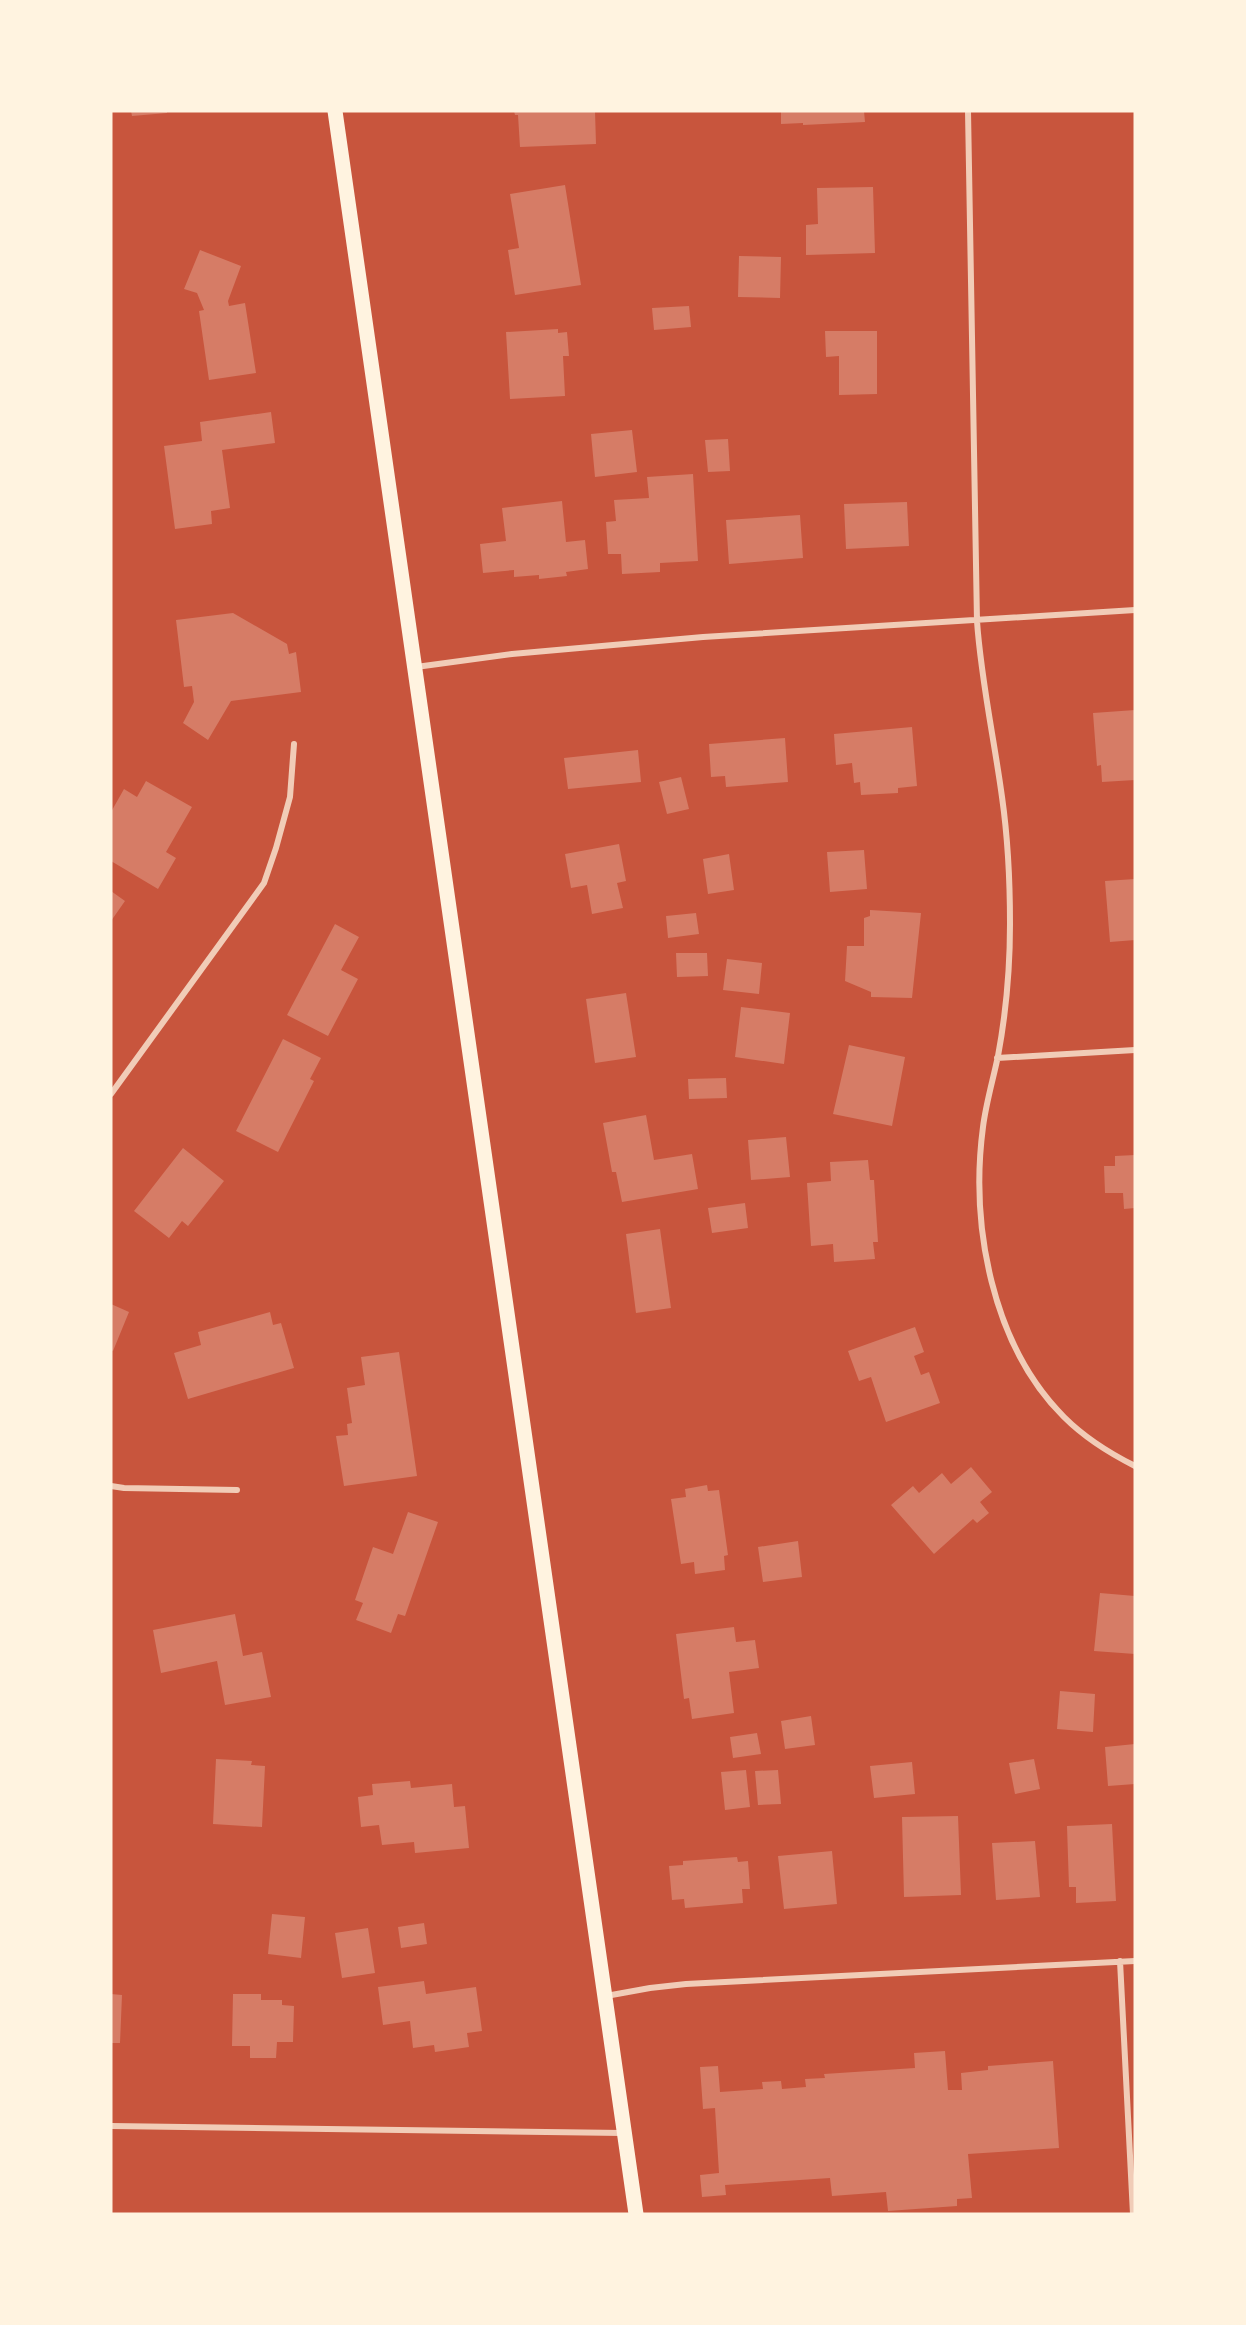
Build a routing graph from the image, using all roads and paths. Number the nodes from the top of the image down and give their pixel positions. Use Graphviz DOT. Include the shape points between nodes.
graph roads {
  1 [pos="335,111"];
  2 [pos="968,111"];
  3 [pos="1135,610"];
  4 [pos="977,621"];
  5 [pos="415,667"];
  6 [pos="294,744"];
  7 [pos="1135,1050"];
  8 [pos="998,1058"];
  9 [pos="111,1094"];
  10 [pos="1135,1466"];
  11 [pos="111,1486"];
  12 [pos="237,1490"];
  13 [pos="1120,1961"];
  14 [pos="1135,1961"];
  15 [pos="605,1996"];
  16 [pos="111,2126"];
  17 [pos="624,2133"];
  18 [pos="636,2214"];
  19 [pos="1133,2214"];
  1 -- 5 [label="main road"];
  2 -- 4 [label="street"];
  3 -- 4 [label="street"];
  4 -- 5 [label="street" via="691,638"];
  4 -- 8 [label="street" via="1010,886 1008,975"];
  5 -- 15 [label="main road"];
  6 -- 9 [label="street" via="290,797 264,883"];
  7 -- 8 [label="street"];
  8 -- 10 [label="street" via="983,1128 978,1192 984,1251 999,1306 1029,1370 1063,1416 1101,1448"];
  11 -- 12 [label="street"];
  13 -- 14 [label="street"];
  13 -- 15 [label="street" via="686,1984"];
  13 -- 19 [label="street"];
  15 -- 17 [label="main road"];
  16 -- 17 [label="street"];
  17 -- 18 [label="main road"];
}
